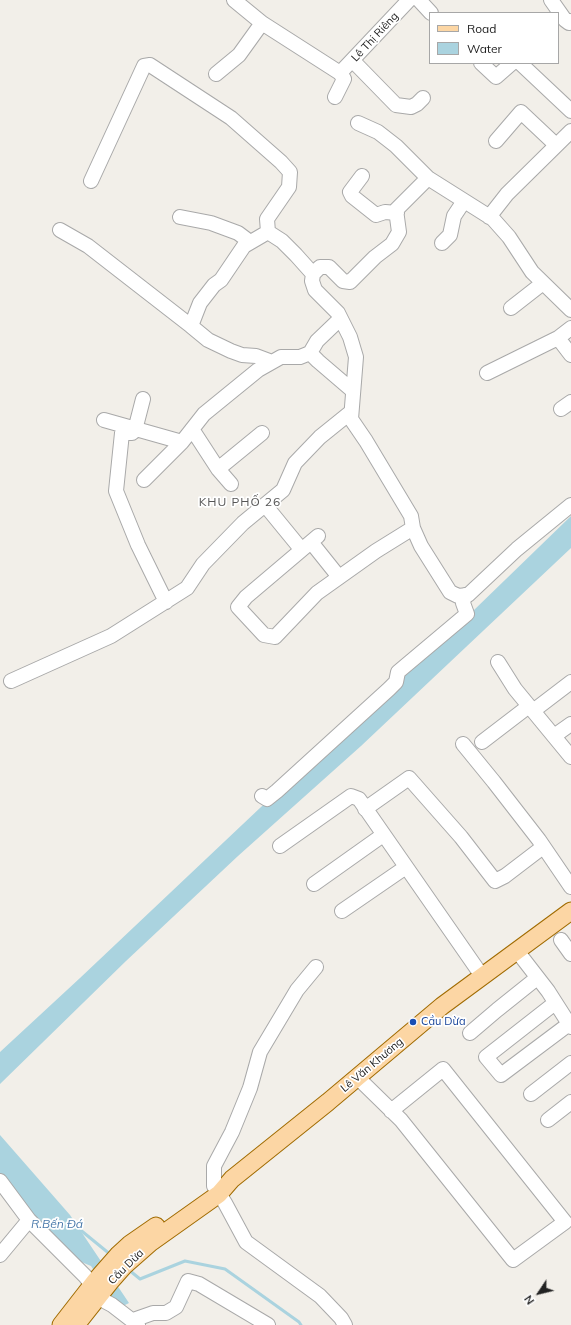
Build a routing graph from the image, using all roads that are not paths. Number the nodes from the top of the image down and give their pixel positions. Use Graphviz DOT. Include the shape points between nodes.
graph roads {
  1 [pos="234,0"];
  2 [pos="409,0"];
  3 [pos="419,0"];
  4 [pos="551,0"];
  5 [pos="430,12"];
  6 [pos="571,21"];
  7 [pos="262,23"];
  8 [pos="353,61"];
  9 [pos="482,64"];
  10 [pos="511,64"];
  11 [pos="521,64"];
  12 [pos="340,73"];
  13 [pos="216,74"];
  14 [pos="335,97"];
  15 [pos="423,98"];
  16 [pos="571,111"];
  17 [pos="358,123"];
  18 [pos="571,131"];
  19 [pos="496,141"];
  20 [pos="556,145"];
  21 [pos="362,176"];
  22 [pos="428,178"];
  23 [pos="91,181"];
  24 [pos="464,200"];
  25 [pos="397,213"];
  26 [pos="489,216"];
  27 [pos="180,217"];
  28 [pos="60,230"];
  29 [pos="268,232"];
  30 [pos="250,242"];
  31 [pos="442,243"];
  32 [pos="313,274"];
  33 [pos="543,283"];
  34 [pos="511,308"];
  35 [pos="571,310"];
  36 [pos="340,319"];
  37 [pos="191,326"];
  38 [pos="571,328"];
  39 [pos="558,338"];
  40 [pos="310,352"];
  41 [pos="571,355"];
  42 [pos="272,362"];
  43 [pos="487,373"];
  44 [pos="353,391"];
  45 [pos="143,399"];
  46 [pos="351,412"];
  47 [pos="104,420"];
  48 [pos="192,429"];
  49 [pos="135,430"];
  50 [pos="262,433"];
  51 [pos="182,442"];
  52 [pos="218,469"];
  53 [pos="144,480"];
  54 [pos="231,484"];
  55 [pos="265,505"];
  56 [pos="571,505"];
  57 [pos="413,528"];
  58 [pos="310,542"];
  59 [pos="339,577"];
  60 [pos="465,595"];
  61 [pos="166,602"];
  62 [pos="498,662"];
  63 [pos="11,681"];
  64 [pos="571,682"];
  65 [pos="531,709"];
  66 [pos="571,724"];
  67 [pos="554,736"];
  68 [pos="482,742"];
  69 [pos="463,744"];
  70 [pos="571,757"];
  71 [pos="262,796"];
  72 [pos="365,809"];
  73 [pos="383,834"];
  74 [pos="280,846"];
  75 [pos="543,847"];
  76 [pos="406,867"];
  77 [pos="314,884"];
  78 [pos="571,887"];
  79 [pos="342,911"];
  80 [pos="571,911"];
  81 [pos="561,940"];
  82 [pos="516,951"];
  83 [pos="571,954"];
  84 [pos="316,967"];
  85 [pos="482,976"];
  86 [pos="537,978"];
  87 [pos="555,1003"];
  88 [pos="570,1026"];
  89 [pos="470,1033"];
  90 [pos="571,1063"];
  91 [pos="358,1078"];
  92 [pos="531,1094"];
  93 [pos="571,1102"];
  94 [pos="391,1111"];
  95 [pos="548,1120"];
  96 [pos="0,1181"];
  97 [pos="217,1190"];
  98 [pos="29,1220"];
  99 [pos="148,1238"];
  100 [pos="0,1255"];
  101 [pos="97,1288"];
  102 [pos="135,1322"];
  103 [pos="61,1325"];
  104 [pos="76,1325"];
  105 [pos="268,1325"];
  106 [pos="345,1325"];
  1 -- 7 [label="street"];
  2 -- 8 [label="street, Lê Thị Riêng"];
  3 -- 5 [label="street"];
  4 -- 6 [label="street" via="565,20 569,23"];
  7 -- 12 [label="street"];
  7 -- 13 [label="street" via="240,55"];
  8 -- 12 [label="street, Lê Thị Riêng"];
  8 -- 15 [label="street" via="396,105 411,108"];
  9 -- 10 [label="street" via="496,77"];
  11 -- 16 [label="street"];
  12 -- 14 [label="street" via="344,79"];
  17 -- 22 [label="street" via="378,132 396,146"];
  18 -- 20 [label="street"];
  19 -- 20 [label="street" via="521,112"];
  20 -- 26 [label="street" via="507,194"];
  21 -- 25 [label="street" via="350,192 352,196 376,215 385,212"];
  22 -- 24 [label="street"];
  22 -- 25 [label="street" via="396,210"];
  23 -- 29 [label="street" via="144,66 150,65 231,118 290,172 289,187 267,220"];
  24 -- 26 [label="street"];
  24 -- 31 [label="street" via="454,216 450,235"];
  25 -- 32 [label="street" via="399,232 392,244 350,282 343,281 329,267 320,268"];
  26 -- 33 [label="street" via="509,237 532,272"];
  27 -- 30 [label="street" via="211,223 238,233"];
  28 -- 37 [label="street" via="88,246"];
  29 -- 30 [label="street"];
  29 -- 32 [label="street" via="282,241"];
  30 -- 37 [label="street" via="244,246 221,280 200,304"];
  32 -- 36 [label="street" via="315,290 330,304"];
  33 -- 34 [label="street"];
  33 -- 35 [label="street"];
  36 -- 40 [label="street" via="316,341"];
  36 -- 44 [label="street" via="350,337 356,357"];
  37 -- 42 [label="street" via="208,340 231,352 256,356"];
  38 -- 39 [label="street"];
  39 -- 41 [label="street"];
  39 -- 43 [label="street"];
  40 -- 42 [label="street" via="300,357 281,357"];
  40 -- 44 [label="street"];
  42 -- 48 [label="street" via="258,370 204,414"];
  44 -- 46 [label="street"];
  45 -- 49 [label="street"];
  46 -- 55 [label="street" via="320,437 295,463 283,490"];
  46 -- 57 [label="street" via="351,419 411,516"];
  47 -- 49 [label="street"];
  48 -- 51 [label="street"];
  48 -- 52 [label="street"];
  49 -- 51 [label="street"];
  49 -- 61 [label="street" via="132,433 122,433 116,491 138,545"];
  50 -- 52 [label="street"];
  51 -- 53 [label="street"];
  52 -- 54 [label="street"];
  55 -- 58 [label="street"];
  55 -- 61 [label="street" via="243,523 203,564 187,588"];
  56 -- 60 [label="street"];
  57 -- 59 [label="street" via="376,550"];
  57 -- 60 [label="street" via="421,546 450,592 458,596"];
  58 -- 59 [label="street"];
  58 -- 59 [label="street" via="246,596 238,607 264,636 275,637 317,593"];
  60 -- 71 [label="street" via="463,603 467,614 398,672 396,682 389,689 277,791 267,799"];
  61 -- 63 [label="street" via="111,636"];
  62 -- 65 [label="street"];
  64 -- 65 [label="street"];
  65 -- 67 [label="street"];
  65 -- 68 [label="street"];
  66 -- 67 [label="street"];
  67 -- 70 [label="street"];
  69 -- 75 [label="street"];
  72 -- 73 [label="street"];
  72 -- 74 [label="street" via="359,799 351,796"];
  72 -- 75 [label="street" via="409,778 461,837 494,880 505,876"];
  73 -- 76 [label="street"];
  73 -- 77 [label="street"];
  75 -- 78 [label="street"];
  76 -- 79 [label="street"];
  76 -- 85 [label="street"];
  80 -- 82 [label="main road, Lê Văn Khương"];
  81 -- 83 [label="street"];
  82 -- 85 [label="main road, Lê Văn Khương"];
  82 -- 86 [label="street"];
  84 -- 97 [label="street" via="297,990 260,1052 250,1088 232,1132 214,1166"];
  85 -- 91 [label="main road, Lê Văn Khương" via="442,1006"];
  86 -- 87 [label="street"];
  86 -- 89 [label="street"];
  87 -- 88 [label="street"];
  87 -- 88 [label="street" via="486,1057 501,1075"];
  90 -- 92 [label="street"];
  91 -- 94 [label="street"];
  91 -- 97 [label="main road, Lê Văn Khương"];
  93 -- 95 [label="street"];
  94 -- 94 [label="street" via="401,1120 513,1260 565,1222 443,1069"];
  96 -- 98 [label="street"];
  97 -- 99 [label="main road, Lê Văn Khương"];
  97 -- 106 [label="street" via="246,1242 320,1296"];
  98 -- 100 [label="street"];
  98 -- 101 [label="street"];
  99 -- 101 [label="main road, Cầu Dừa" via="125,1265"];
  101 -- 102 [label="street"];
  101 -- 103 [label="main road"];
  101 -- 104 [label="main road"];
  102 -- 105 [label="street" via="153,1313 166,1313 176,1307 188,1281 199,1284"];
}
